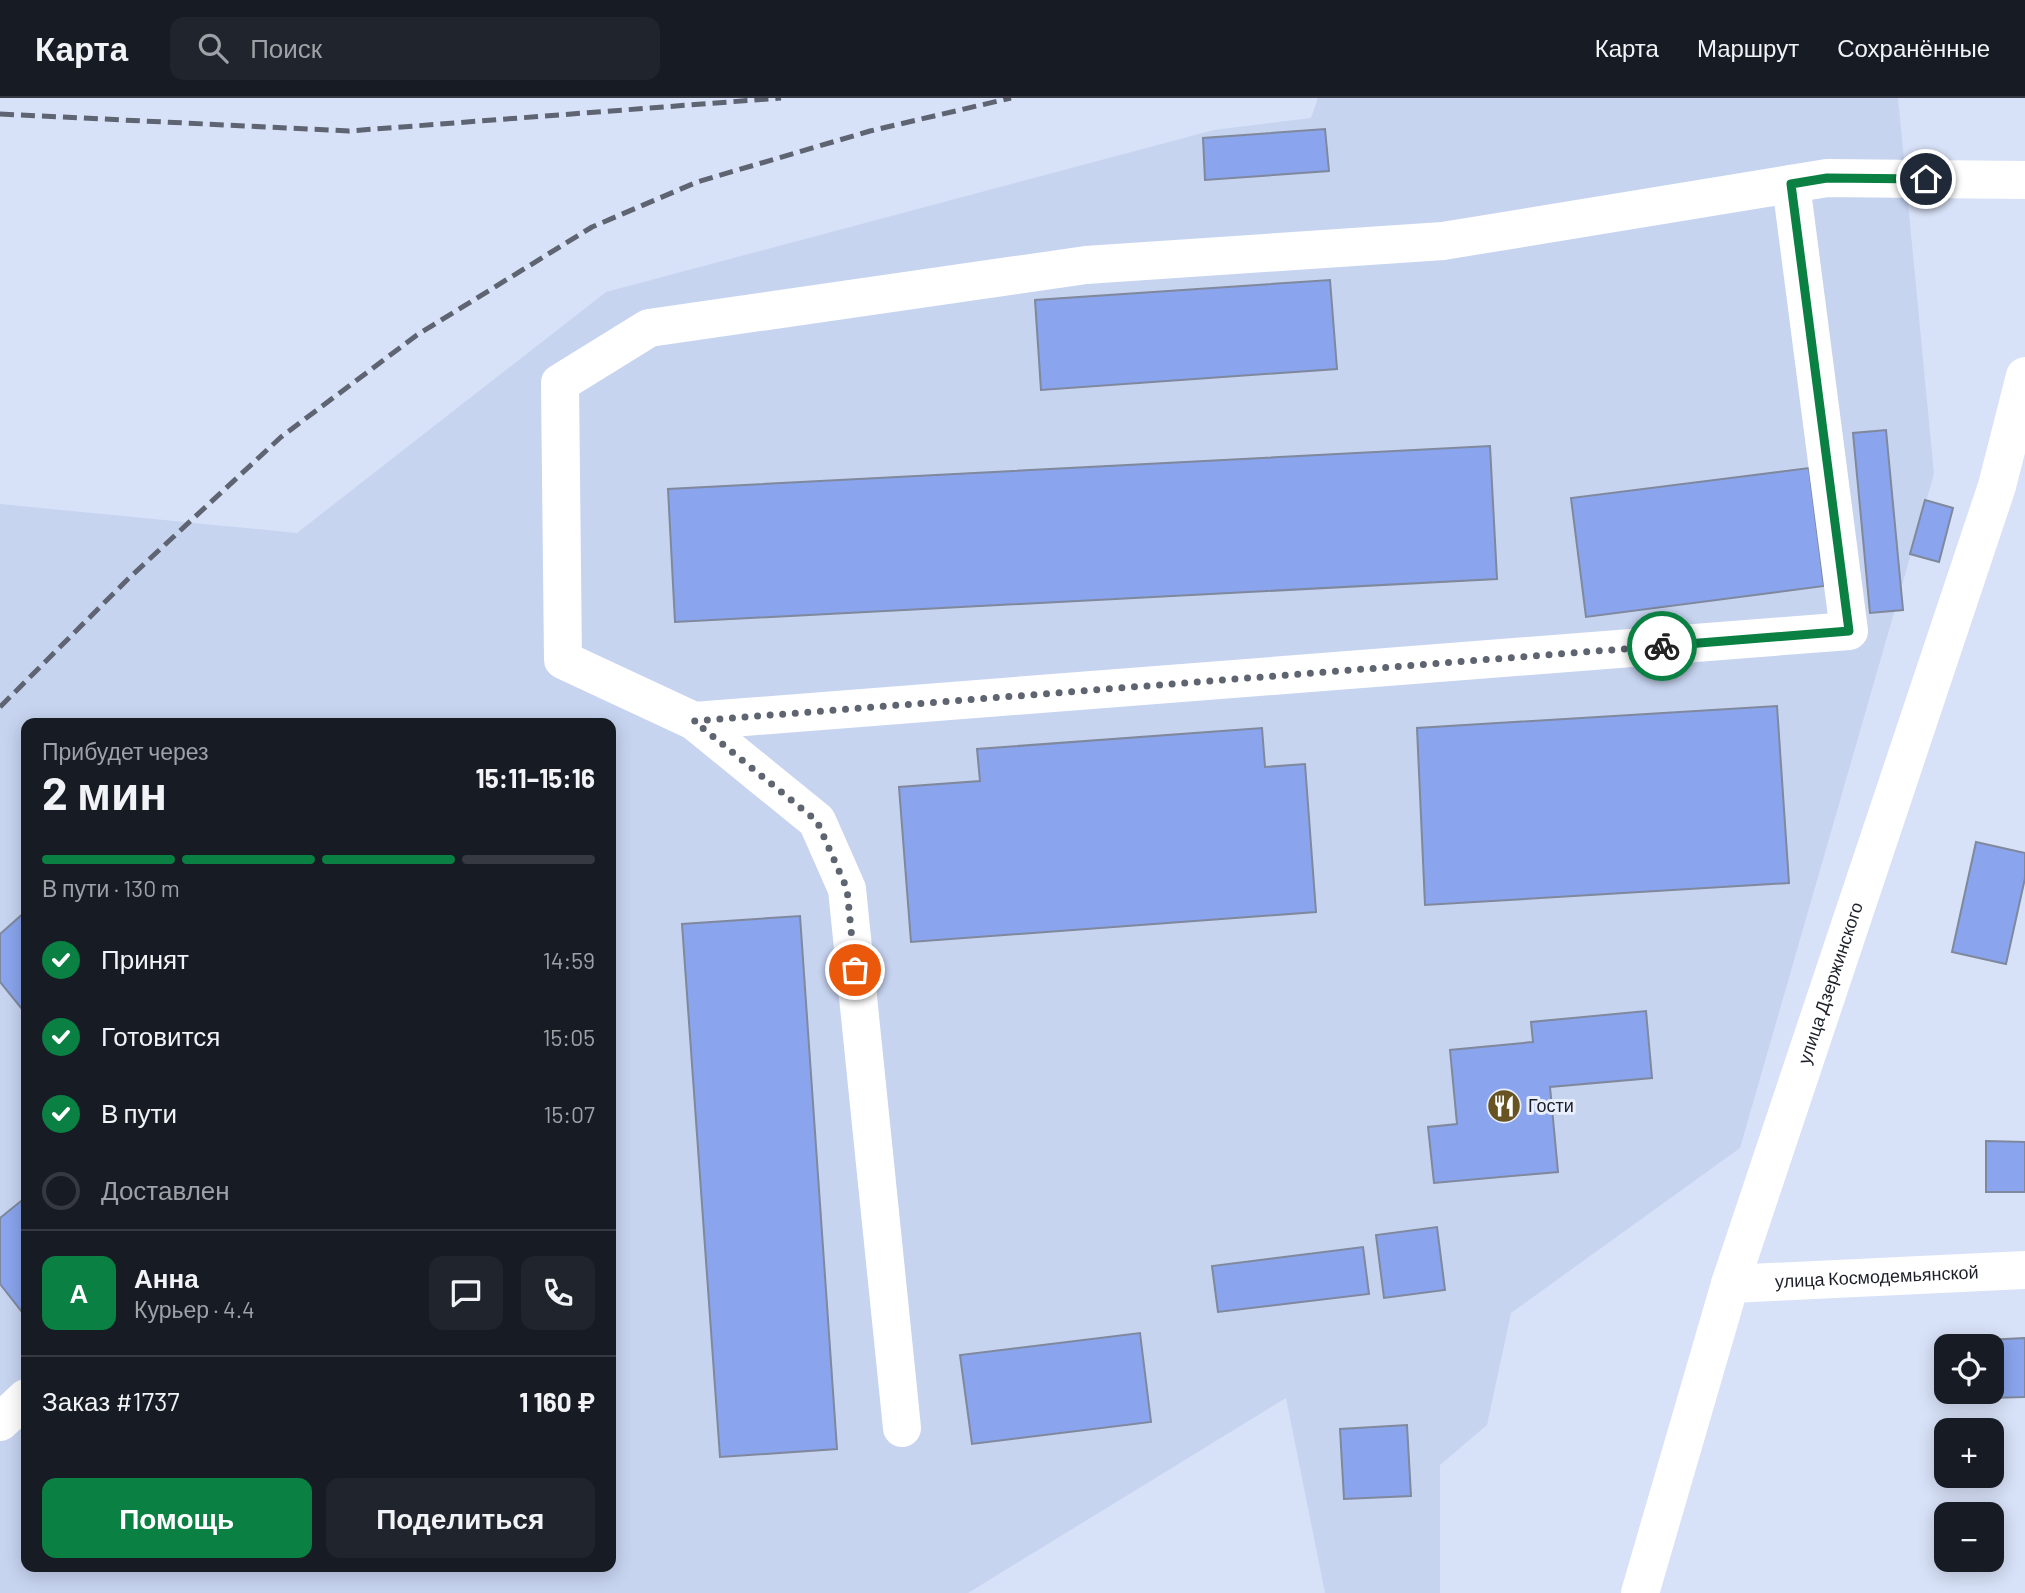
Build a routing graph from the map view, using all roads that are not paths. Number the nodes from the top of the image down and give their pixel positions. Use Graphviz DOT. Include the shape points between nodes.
graph roads {
  1 [pos="2025,180"];
  2 [pos="1791,184"];
  3 [pos="2025,376"];
  4 [pos="2011,492"];
  5 [pos="694,721"];
  6 [pos="2025,1270"];
  7 [pos="1730,1284"];
  8 [pos="21,1403"];
  9 [pos="0,1422"];
  10 [pos="902,1428"];
  11 [pos="1640,1593"];
  1 -- 2 [label="street" via="1827,178"];
  2 -- 5 [label="street" via="1849,631"];
  2 -- 5 [label="street" via="1443,240 1086,265 649,328 560,383 563,660"];
  3 -- 4 [label="street, улица Дзержинского"];
  4 -- 7 [label="street, улица Дзержинского"];
  5 -- 10 [label="street" via="817,821 847,889"];
  6 -- 7 [label="street, улица Космодемьянской"];
  7 -- 11 [label="street, улица Дзержинского"];
  8 -- 9 [label="street"];
}
